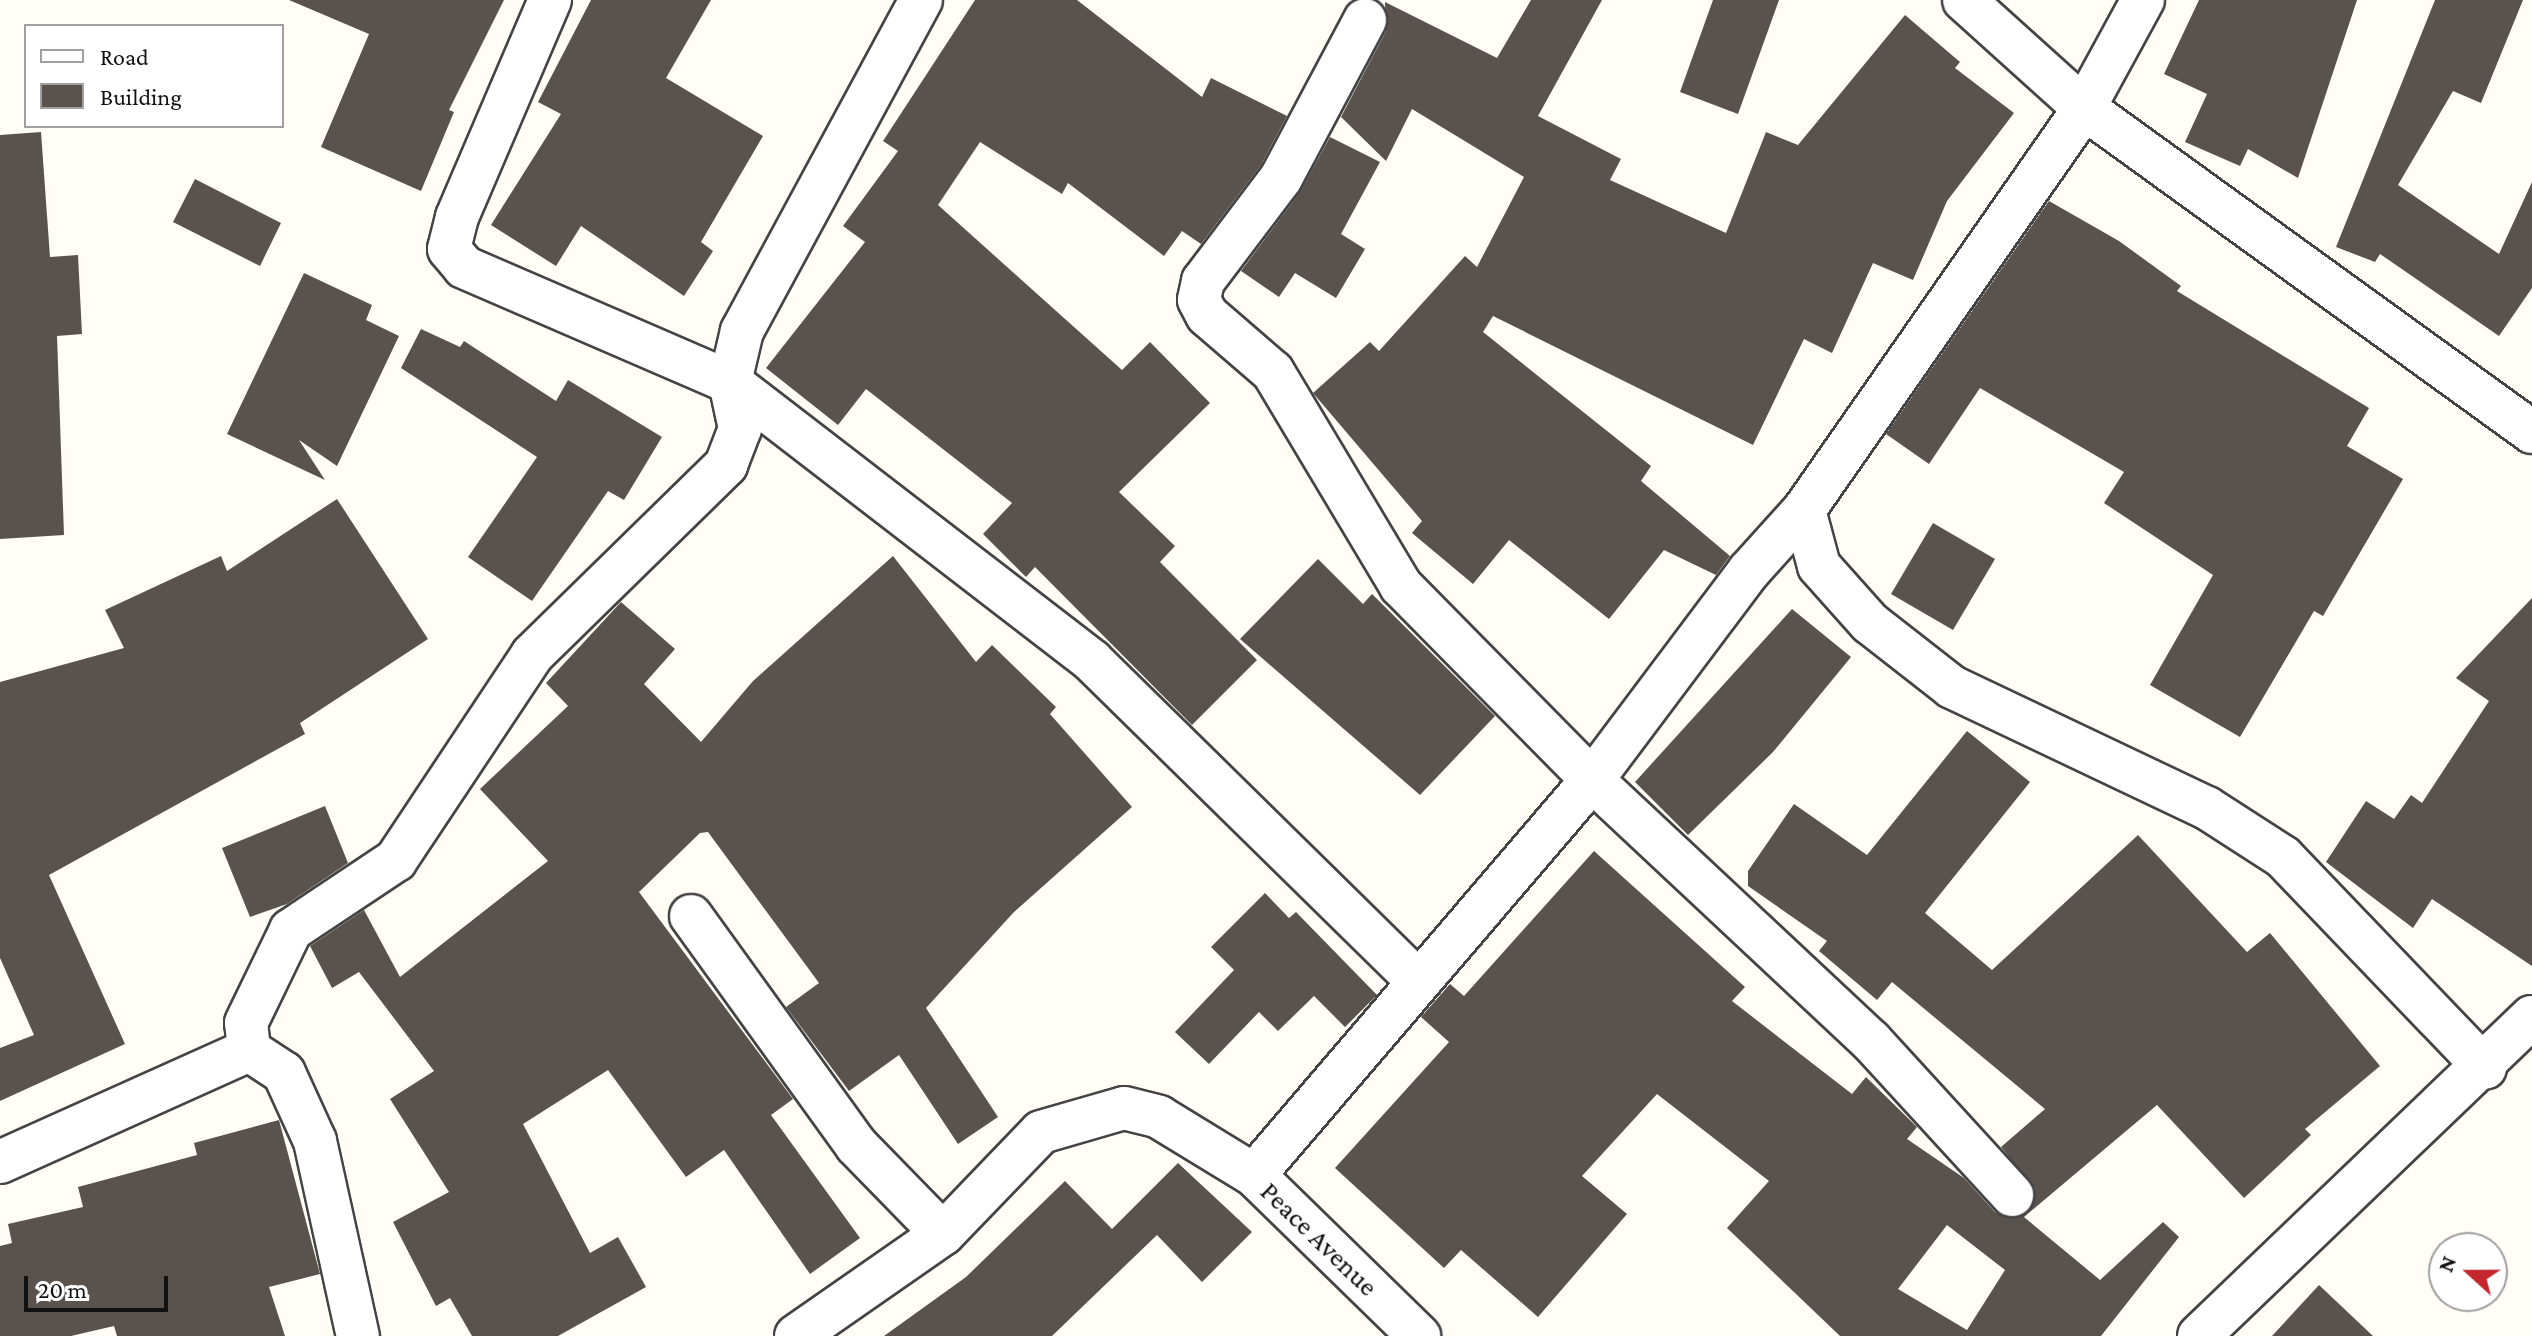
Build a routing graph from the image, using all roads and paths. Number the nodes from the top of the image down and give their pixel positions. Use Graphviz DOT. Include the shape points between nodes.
graph roads {
  1 [pos="550,0"];
  2 [pos="921,0"];
  3 [pos="1964,0"];
  4 [pos="2143,0"];
  5 [pos="1365,20"];
  6 [pos="2084,108"];
  7 [pos="730,382"];
  8 [pos="2532,432"];
  9 [pos="1804,510"];
  10 [pos="1592,780"];
  11 [pos="691,916"];
  12 [pos="1417,980"];
  13 [pos="2532,1017"];
  14 [pos="249,1050"];
  15 [pos="2485,1068"];
  16 [pos="0,1162"];
  17 [pos="1254,1175"];
  18 [pos="2012,1195"];
  19 [pos="943,1234"];
  20 [pos="358,1336"];
  21 [pos="796,1336"];
  22 [pos="1419,1336"];
  23 [pos="2199,1336"];
  1 -- 7 [label="street" via="478,155 449,249 464,267"];
  2 -- 7 [label="street" via="742,331"];
  3 -- 6 [label="street"];
  4 -- 6 [label="street"];
  5 -- 10 [label="street" via="1281,178 1222,252 1199,300 1273,372 1401,586"];
  6 -- 8 [label="street"];
  6 -- 9 [label="street"];
  7 -- 12 [label="street" via="1092,661"];
  7 -- 14 [label="street" via="740,429 726,465 532,655 396,860 291,930 246,1023"];
  9 -- 10 [label="street" via="1749,571"];
  9 -- 15 [label="street" via="1819,566 1870,623 1952,687 2087,757 2207,808 2283,857"];
  10 -- 12 [label="street"];
  10 -- 18 [label="street" via="1871,1041"];
  11 -- 19 [label="street" via="856,1145"];
  12 -- 17 [label="street"];
  13 -- 15 [label="street"];
  14 -- 16 [label="street"];
  14 -- 20 [label="street" via="284,1073 315,1141"];
  15 -- 23 [label="street"];
  17 -- 19 [label="street, Peace Avenue" via="1159,1117 1124,1108 1091,1112 1041,1132"];
  17 -- 22 [label="street, Peace Avenue"];
  19 -- 21 [label="street, Peace Avenue"];
}
